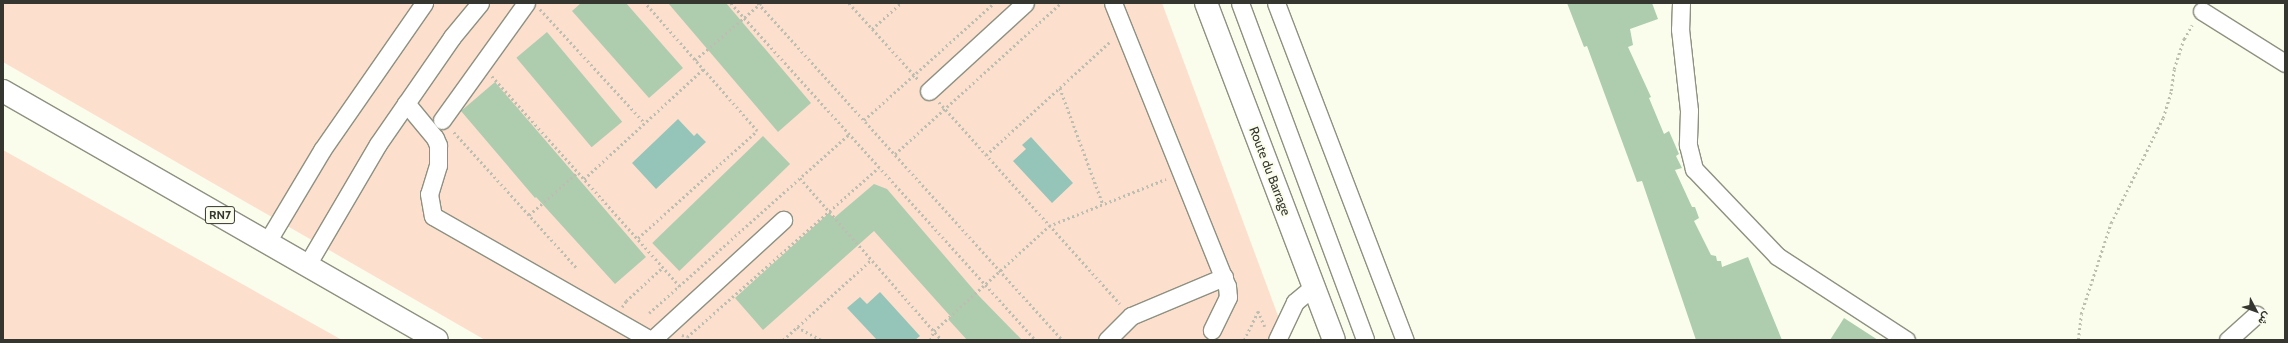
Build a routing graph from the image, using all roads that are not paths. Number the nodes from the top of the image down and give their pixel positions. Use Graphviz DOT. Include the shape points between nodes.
graph roads {
  1 [pos="424,3"];
  2 [pos="480,3"];
  3 [pos="526,3"];
  4 [pos="1025,3"];
  5 [pos="1113,3"];
  6 [pos="1206,3"];
  7 [pos="1240,3"];
  8 [pos="1276,3"];
  9 [pos="1681,3"];
  10 [pos="2200,10"];
  11 [pos="2285,64"];
  12 [pos="3,91"];
  13 [pos="929,91"];
  14 [pos="406,103"];
  15 [pos="442,120"];
  16 [pos="782,220"];
  17 [pos="267,242"];
  18 [pos="307,265"];
  19 [pos="1224,277"];
  20 [pos="1314,286"];
  21 [pos="2256,315"];
  22 [pos="1212,330"];
  23 [pos="1272,336"];
  24 [pos="437,340"];
  25 [pos="651,340"];
  26 [pos="1107,340"];
  27 [pos="1334,340"];
  28 [pos="1365,340"];
  29 [pos="1405,340"];
  30 [pos="1906,340"];
  31 [pos="2228,340"];
  1 -- 17 [label="street" via="322,150"];
  2 -- 14 [label="street" via="452,37"];
  3 -- 15 [label="street"];
  4 -- 13 [label="street"];
  5 -- 19 [label="street"];
  6 -- 20 [label="main road, Route du Barrage"];
  7 -- 28 [label="street"];
  8 -- 29 [label="street"];
  9 -- 30 [label="street" via="1680,29 1689,111 1688,145 1694,169 1777,256"];
  10 -- 11 [label="street"];
  12 -- 17 [label="main road, RN7"];
  14 -- 18 [label="street" via="378,144"];
  14 -- 25 [label="street" via="438,145 438,165 429,194 433,216"];
  16 -- 25 [label="street"];
  17 -- 18 [label="main road, RN7"];
  18 -- 24 [label="main road, RN7"];
  19 -- 22 [label="street" via="1228,297"];
  19 -- 26 [label="street" via="1131,316"];
  20 -- 23 [label="street" via="1295,302"];
  20 -- 27 [label="main road, Route du Barrage"];
  21 -- 31 [label="street"];
}
